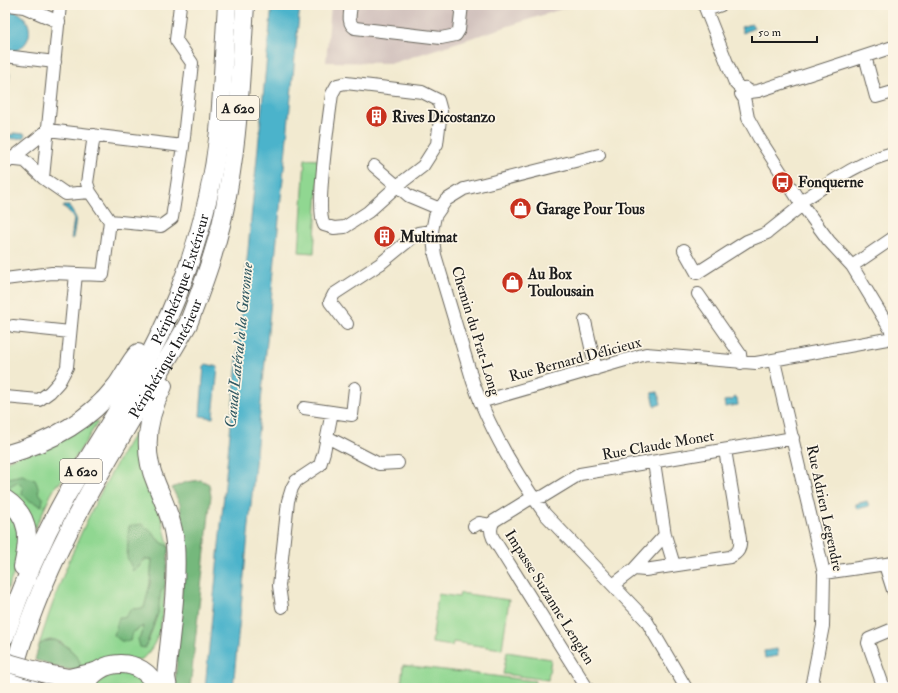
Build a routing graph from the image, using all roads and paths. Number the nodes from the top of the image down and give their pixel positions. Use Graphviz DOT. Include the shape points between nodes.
graph roads {
  1 [pos="9,5"];
  2 [pos="60,5"];
  3 [pos="180,5"];
  4 [pos="227,5"];
  5 [pos="245,5"];
  6 [pos="351,5"];
  7 [pos="462,5"];
  8 [pos="721,5"];
  9 [pos="705,8"];
  10 [pos="59,22"];
  11 [pos="893,47"];
  12 [pos="5,56"];
  13 [pos="865,56"];
  14 [pos="55,62"];
  15 [pos="893,92"];
  16 [pos="745,93"];
  17 [pos="48,130"];
  18 [pos="94,135"];
  19 [pos="183,146"];
  20 [pos="893,153"];
  21 [pos="599,155"];
  22 [pos="7,161"];
  23 [pos="374,166"];
  24 [pos="43,178"];
  25 [pos="397,186"];
  26 [pos="90,192"];
  27 [pos="801,203"];
  28 [pos="440,209"];
  29 [pos="110,221"];
  30 [pos="432,231"];
  31 [pos="893,238"];
  32 [pos="684,250"];
  33 [pos="852,266"];
  34 [pos="76,274"];
  35 [pos="5,279"];
  36 [pos="698,294"];
  37 [pos="584,321"];
  38 [pos="188,324"];
  39 [pos="347,324"];
  40 [pos="13,326"];
  41 [pos="161,330"];
  42 [pos="70,332"];
  43 [pos="893,335"];
  44 [pos="774,361"];
  45 [pos="741,363"];
  46 [pos="596,368"];
  47 [pos="355,388"];
  48 [pos="5,396"];
  49 [pos="480,402"];
  50 [pos="304,408"];
  51 [pos="332,412"];
  52 [pos="327,437"];
  53 [pos="793,438"];
  54 [pos="725,450"];
  55 [pos="5,455"];
  56 [pos="398,462"];
  57 [pos="654,462"];
  58 [pos="5,499"];
  59 [pos="534,499"];
  60 [pos="491,525"];
  61 [pos="474,526"];
  62 [pos="665,535"];
  63 [pos="889,564"];
  64 [pos="674,566"];
  65 [pos="634,569"];
  66 [pos="824,573"];
  67 [pos="613,585"];
  68 [pos="893,590"];
  69 [pos="282,607"];
  70 [pos="11,617"];
  71 [pos="893,629"];
  72 [pos="5,636"];
  73 [pos="5,662"];
  74 [pos="96,672"];
  75 [pos="18,686"];
  76 [pos="84,688"];
  77 [pos="157,688"];
  78 [pos="168,688"];
  79 [pos="587,688"];
  80 [pos="686,688"];
  81 [pos="811,688"];
  82 [pos="884,688"];
  1 -- 10 [label="street" via="24,7"];
  2 -- 10 [label="street"];
  3 -- 19 [label="street" via="176,40 192,64"];
  4 -- 41 [label="highway, Périphérique Extérieur / A 620" via="219,131 206,203 177,296"];
  5 -- 38 [label="highway, Périphérique Intérieur / A 620" via="235,144 228,191 214,252"];
  6 -- 7 [label="street" via="349,20 355,28 441,38 456,35"];
  8 -- 9 [label="street"];
  9 -- 16 [label="street" via="735,83"];
  10 -- 14 [label="street"];
  11 -- 13 [label="street"];
  12 -- 14 [label="street"];
  13 -- 15 [label="street" via="876,97"];
  13 -- 16 [label="street" via="789,82"];
  14 -- 17 [label="street"];
  16 -- 27 [label="street" via="745,110 755,132"];
  17 -- 18 [label="street"];
  17 -- 22 [label="street"];
  17 -- 24 [label="street"];
  18 -- 19 [label="street"];
  18 -- 26 [label="street" via="87,183"];
  19 -- 29 [label="street" via="172,218 161,226"];
  20 -- 27 [label="street" via="846,173"];
  21 -- 28 [label="street, Chemin du Prat-Long" via="464,189 446,200"];
  22 -- 24 [label="street" via="25,161"];
  23 -- 25 [label="street"];
  24 -- 26 [label="street" via="66,194"];
  25 -- 25 [label="street" via="423,166 437,144 441,111 438,100 422,92 346,83 337,85 332,94 323,179 321,219 324,225 334,228 345,227 368,212"];
  25 -- 28 [label="street" via="409,196"];
  26 -- 29 [label="street"];
  27 -- 32 [label="street" via="767,233 747,241 697,273"];
  27 -- 33 [label="street" via="829,241"];
  28 -- 30 [label="street, Chemin du Prat-Long" via="435,216"];
  29 -- 34 [label="street" via="103,275"];
  30 -- 39 [label="street" via="418,233 380,264 334,294 330,302"];
  30 -- 49 [label="street, Chemin du Prat-Long" via="435,255"];
  31 -- 33 [label="street"];
  33 -- 43 [label="street"];
  34 -- 35 [label="street"];
  34 -- 42 [label="street"];
  36 -- 45 [label="street" via="740,354"];
  37 -- 46 [label="street"];
  38 -- 75 [label="highway, Périphérique Intérieur / A 620" via="85,498 65,538 21,643"];
  38 -- 78 [label="highway" via="178,358 155,405 148,433 150,466 169,515 175,543 174,591 166,677"];
  40 -- 42 [label="street"];
  41 -- 55 [label="highway" via="136,356 105,399 79,422 45,441"];
  41 -- 70 [label="highway, Périphérique Extérieur / A 620" via="147,360 53,520"];
  42 -- 48 [label="street" via="67,367 50,392 38,400"];
  43 -- 44 [label="street, Rue Bernard Délicieux" via="887,339"];
  44 -- 45 [label="street, Rue Bernard Délicieux"];
  44 -- 53 [label="street, Rue Adrien Legendre"];
  45 -- 46 [label="street, Rue Bernard Délicieux" via="646,354"];
  46 -- 49 [label="street, Rue Bernard Délicieux"];
  47 -- 51 [label="street" via="352,415"];
  49 -- 59 [label="street, Chemin du Prat-Long" via="506,453"];
  50 -- 51 [label="street"];
  51 -- 52 [label="street"];
  52 -- 56 [label="street" via="379,464"];
  52 -- 69 [label="street" via="320,465 296,481 288,501 279,586"];
  53 -- 54 [label="street, Rue Claude Monet"];
  53 -- 66 [label="street, Rue Adrien Legendre"];
  54 -- 57 [label="street, Rue Claude Monet"];
  54 -- 64 [label="street" via="740,547 737,554"];
  57 -- 59 [label="street, Rue Claude Monet" via="580,474 544,496"];
  57 -- 62 [label="street"];
  58 -- 70 [label="highway" via="24,519 28,539"];
  59 -- 60 [label="street, Impasse Suzanne Lenglen" via="494,520"];
  59 -- 67 [label="street, Chemin du Prat-Long" via="565,536"];
  60 -- 61 [label="street" via="479,523"];
  60 -- 79 [label="street, Impasse Suzanne Lenglen" via="490,532 493,538"];
  62 -- 64 [label="street"];
  62 -- 65 [label="street"];
  63 -- 66 [label="street"];
  63 -- 68 [label="street"];
  64 -- 65 [label="street"];
  65 -- 67 [label="street"];
  66 -- 81 [label="street, Rue Adrien Legendre" via="823,626"];
  67 -- 80 [label="street, Chemin du Prat-Long" via="646,620"];
  70 -- 72 [label="highway, Périphérique Extérieur / A 620"];
  71 -- 82 [label="street" via="874,636 868,643"];
  73 -- 74 [label="highway, bridge" via="69,678"];
  74 -- 76 [label="highway"];
  74 -- 77 [label="highway" via="110,665 127,664 147,673"];
}
